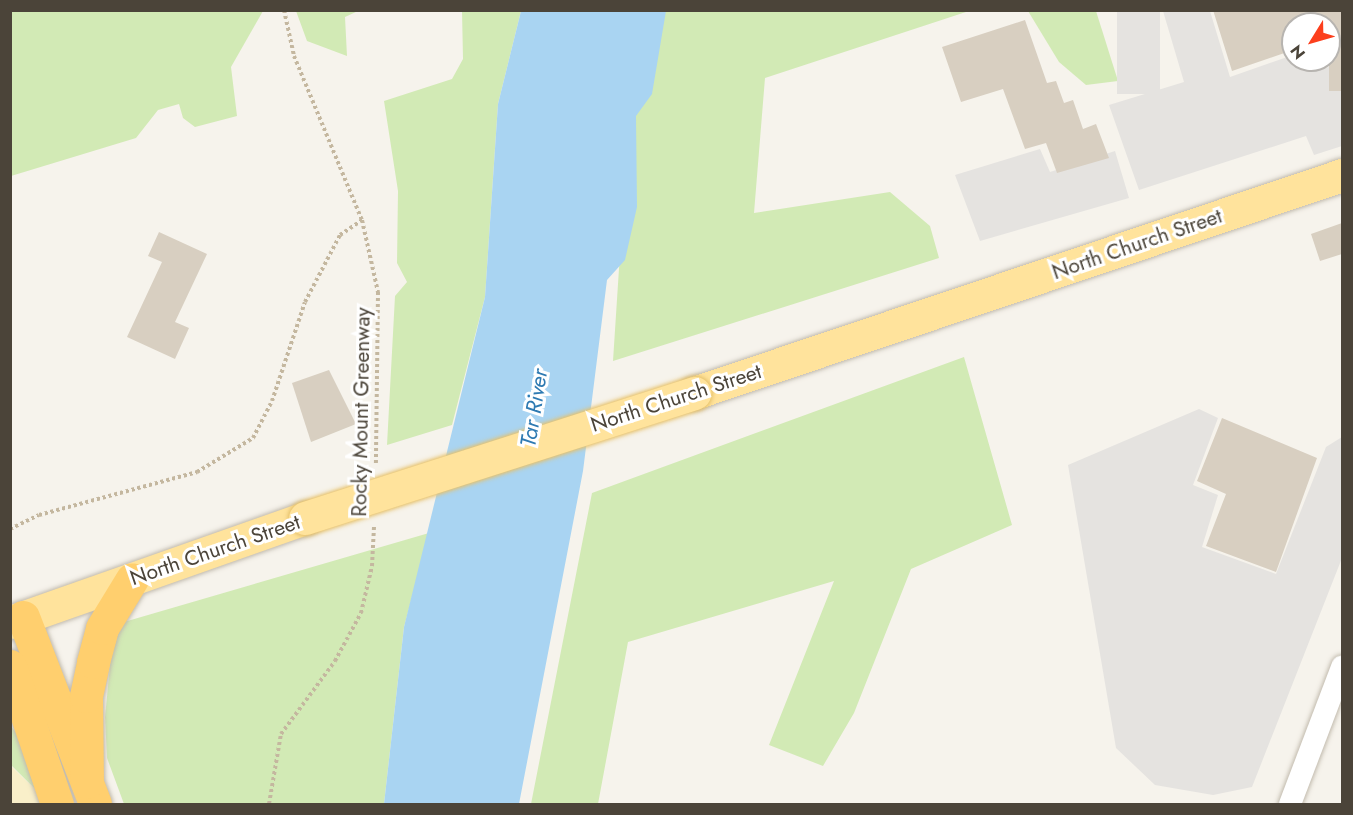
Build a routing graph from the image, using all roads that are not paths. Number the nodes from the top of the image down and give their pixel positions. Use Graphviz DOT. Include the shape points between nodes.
graph roads {
  1 [pos="1342,175"];
  2 [pos="132,579"];
  3 [pos="17,619"];
  4 [pos="10,666"];
  5 [pos="1342,667"];
  6 [pos="21,718"];
  7 [pos="91,793"];
  8 [pos="57,804"];
  9 [pos="1290,804"];
  1 -- 2 [label="main road, North Church Street, bridge" via="694,393 305,518"];
  2 -- 3 [label="main road, North Church Street"];
  2 -- 7 [label="highway" via="102,628 86,696"];
  3 -- 7 [label="highway"];
  4 -- 6 [label="highway"];
  5 -- 9 [label="street"];
  6 -- 8 [label="highway"];
}
